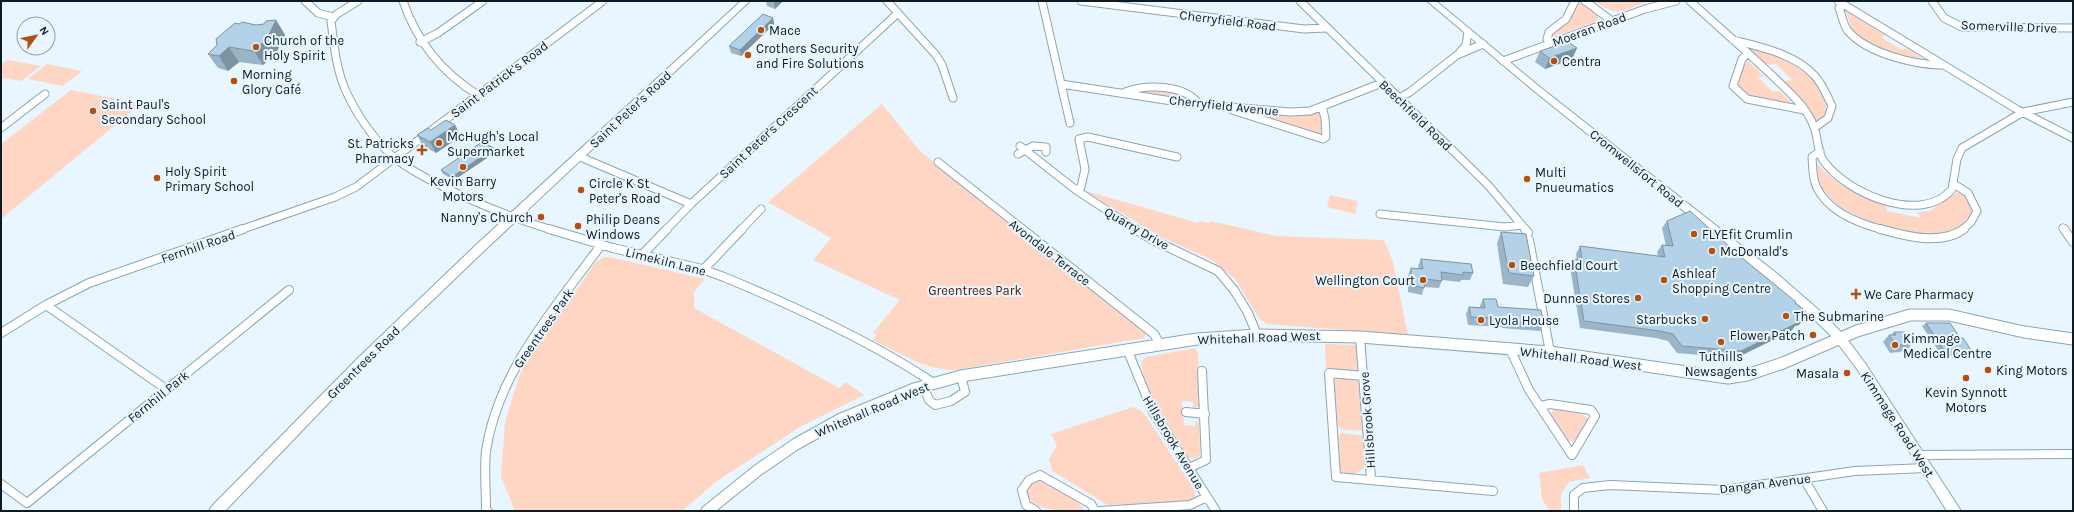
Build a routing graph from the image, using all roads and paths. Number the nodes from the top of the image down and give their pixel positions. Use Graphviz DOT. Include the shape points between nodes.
graph roads {
  1 [pos="305,1"];
  2 [pos="358,1"];
  3 [pos="403,1"];
  4 [pos="483,1"];
  5 [pos="603,1"];
  6 [pos="746,1"];
  7 [pos="887,1"];
  8 [pos="1042,1"];
  9 [pos="1081,1"];
  10 [pos="1300,1"];
  11 [pos="1431,1"];
  12 [pos="1575,1"];
  13 [pos="1586,1"];
  14 [pos="1676,1"];
  15 [pos="1690,1"];
  16 [pos="1932,1"];
  17 [pos="1663,2"];
  18 [pos="1841,3"];
  19 [pos="898,13"];
  20 [pos="333,18"];
  21 [pos="1612,21"];
  22 [pos="1326,28"];
  23 [pos="2073,28"];
  24 [pos="1468,32"];
  25 [pos="1732,40"];
  26 [pos="420,42"];
  27 [pos="1550,43"];
  28 [pos="1483,44"];
  29 [pos="1747,54"];
  30 [pos="1457,55"];
  31 [pos="1503,60"];
  32 [pos="1942,65"];
  33 [pos="1382,83"];
  34 [pos="1061,84"];
  35 [pos="46,94"];
  36 [pos="478,95"];
  37 [pos="953,98"];
  38 [pos="1399,98"];
  39 [pos="2073,102"];
  40 [pos="1228,107"];
  41 [pos="1322,107"];
  42 [pos="1804,110"];
  43 [pos="2023,112"];
  44 [pos="1070,123"];
  45 [pos="1,128"];
  46 [pos="1814,128"];
  47 [pos="2073,138"];
  48 [pos="1820,151"];
  49 [pos="1046,152"];
  50 [pos="578,156"];
  51 [pos="1177,157"];
  52 [pos="394,158"];
  53 [pos="938,162"];
  54 [pos="1954,184"];
  55 [pos="1076,190"];
  56 [pos="691,204"];
  57 [pos="761,209"];
  58 [pos="1380,214"];
  59 [pos="513,216"];
  60 [pos="1522,225"];
  61 [pos="2063,228"];
  62 [pos="2073,242"];
  63 [pos="601,245"];
  64 [pos="642,255"];
  65 [pos="703,270"];
  66 [pos="289,290"];
  67 [pos="46,305"];
  68 [pos="1,333"];
  69 [pos="1257,335"];
  70 [pos="1360,337"];
  71 [pos="1840,338"];
  72 [pos="2073,339"];
  73 [pos="1160,344"];
  74 [pos="1127,349"];
  75 [pos="1510,349"];
  76 [pos="1550,352"];
  77 [pos="1202,370"];
  78 [pos="961,376"];
  79 [pos="1364,376"];
  80 [pos="927,384"];
  81 [pos="166,389"];
  82 [pos="1540,406"];
  83 [pos="1186,412"];
  84 [pos="1205,414"];
  85 [pos="2073,454"];
  86 [pos="1918,455"];
  87 [pos="1189,468"];
  88 [pos="1926,468"];
  89 [pos="1372,478"];
  90 [pos="1804,479"];
  91 [pos="1,484"];
  92 [pos="1493,491"];
  93 [pos="1207,497"];
  94 [pos="485,510"];
  95 [pos="216,511"];
  96 [pos="707,511"];
  97 [pos="1036,511"];
  98 [pos="1095,511"];
  99 [pos="1100,511"];
  100 [pos="1216,511"];
  101 [pos="1574,511"];
  102 [pos="1823,511"];
  103 [pos="1954,511"];
  1 -- 20 [label="street" via="318,13"];
  2 -- 20 [label="street"];
  3 -- 26 [label="street" via="408,19"];
  4 -- 26 [label="street" via="438,33"];
  5 -- 36 [label="street, Saint Patrick's Road"];
  6 -- 50 [label="main road, Saint Peter's Road"];
  7 -- 19 [label="street"];
  8 -- 34 [label="street"];
  9 -- 22 [label="street, Cherryfield Road" via="1304,29"];
  10 -- 22 [label="street, Beechfield Road"];
  11 -- 24 [label="main road, Cromwellsfort Road"];
  12 -- 27 [label="street" via="1566,19 1549,32 1547,39"];
  13 -- 21 [label="street"];
  14 -- 17 [label="street, Moeran Road"];
  15 -- 25 [label="street"];
  16 -- 23 [label="street, Somerville Drive" via="1944,18 1962,27"];
  17 -- 21 [label="street, Moeran Road"];
  18 -- 32 [label="street"];
  18 -- 32 [label="street" via="1839,8 1847,30 1854,36 1886,55 1932,66"];
  19 -- 37 [label="street" via="942,65"];
  19 -- 56 [label="street, Saint Peter's Crescent"];
  20 -- 52 [label="street, Limekiln Lane" via="331,21 338,68 344,88 364,122"];
  21 -- 27 [label="street, Moeran Road"];
  22 -- 33 [label="street, Beechfield Road"];
  24 -- 28 [label="main road, Cromwellsfort Road"];
  24 -- 30 [label="street" via="1466,45"];
  25 -- 29 [label="street"];
  25 -- 46 [label="street" via="1786,57 1810,71 1818,79 1832,106 1828,118"];
  26 -- 36 [label="street" via="446,71"];
  27 -- 31 [label="street, Moeran Road"];
  28 -- 30 [label="street"];
  28 -- 31 [label="main road, Cromwellsfort Road"];
  29 -- 42 [label="street" via="1792,95"];
  29 -- 42 [label="street" via="1742,60 1733,86 1741,94 1747,99"];
  30 -- 38 [label="street"];
  31 -- 71 [label="main road, Cromwellsfort Road" via="1771,275"];
  32 -- 43 [label="street"];
  33 -- 38 [label="street, Beechfield Road"];
  33 -- 41 [label="street, Cherryfield Avenue"];
  34 -- 40 [label="street, Cherryfield Avenue"];
  34 -- 44 [label="street"];
  35 -- 45 [label="street"];
  36 -- 52 [label="street, Saint Patrick's Road"];
  38 -- 60 [label="street, Beechfield Road" via="1488,185"];
  39 -- 43 [label="street"];
  40 -- 41 [label="street, Cherryfield Avenue" via="1290,112 1310,111"];
  40 -- 41 [label="street" via="1233,112 1323,139 1326,137 1326,129"];
  42 -- 46 [label="street"];
  43 -- 47 [label="street"];
  43 -- 54 [label="street" via="1962,148 1957,154"];
  46 -- 48 [label="street"];
  48 -- 54 [label="street" via="1835,174 1851,187 1889,202 1922,206 1941,200 1951,192"];
  48 -- 54 [label="street" via="1812,157 1816,189 1854,221 1895,233 1943,237 1956,234 1966,227 1975,218 1977,211 1968,193"];
  49 -- 55 [label="street, Quarry Drive" via="1046,147 1033,146 1021,150"];
  50 -- 56 [label="street"];
  50 -- 59 [label="main road, Saint Peter's Road"];
  51 -- 55 [label="street" via="1088,137 1080,139 1085,169 1081,187"];
  52 -- 59 [label="street, Limekiln Lane" via="458,194"];
  52 -- 67 [label="street, Fernhill Road" via="356,187 335,197 89,283"];
  53 -- 73 [label="street, Avondale Terrace" via="1154,334"];
  55 -- 69 [label="street, Quarry Drive" via="1151,239 1218,271 1234,290"];
  56 -- 64 [label="street, Saint Peter's Crescent"];
  57 -- 65 [label="street"];
  58 -- 60 [label="street" via="1505,227"];
  59 -- 63 [label="street, Limekiln Lane"];
  59 -- 95 [label="main road, Greentrees Road" via="363,360"];
  60 -- 76 [label="street, Beechfield Road" via="1528,237"];
  61 -- 62 [label="street"];
  63 -- 64 [label="street, Limekiln Lane"];
  63 -- 94 [label="street, Greentrees Park" via="514,368 491,430 485,465"];
  64 -- 65 [label="street, Limekiln Lane"];
  65 -- 80 [label="street, Limekiln Lane" via="838,330 918,373"];
  66 -- 81 [label="street, Fernhill Park"];
  67 -- 68 [label="street, Fernhill Road"];
  67 -- 81 [label="street"];
  69 -- 70 [label="street, Whitehall Road West"];
  69 -- 73 [label="street, Whitehall Road West"];
  70 -- 75 [label="street, Whitehall Road West"];
  70 -- 79 [label="street, Hillsbrook Grove"];
  71 -- 72 [label="street, Whitehall Road West" via="1910,316 1949,315 2024,332"];
  71 -- 76 [label="street, Whitehall Road West" via="1783,363 1747,375 1728,378"];
  71 -- 86 [label="main road, Kimmage Road West"];
  73 -- 74 [label="street, Whitehall Road West"];
  74 -- 78 [label="street, Whitehall Road West"];
  74 -- 87 [label="street, Hillsbrook Avenue" via="1146,399"];
  75 -- 76 [label="street, Whitehall Road West"];
  75 -- 82 [label="street" via="1515,363"];
  77 -- 84 [label="street"];
  78 -- 80 [label="street, Whitehall Road West"];
  78 -- 80 [label="street" via="965,392 951,401 935,405 929,400"];
  79 -- 89 [label="street, Hillsbrook Grove"];
  79 -- 89 [label="street" via="1329,373 1336,477"];
  80 -- 96 [label="street, Whitehall Road West" via="834,423 801,441 748,477"];
  81 -- 91 [label="street, Fernhill Park" via="28,503"];
  82 -- 82 [label="street" via="1550,404 1591,410 1595,416 1572,455"];
  83 -- 84 [label="street"];
  84 -- 87 [label="street" via="1206,460"];
  85 -- 86 [label="street"];
  86 -- 88 [label="main road, Kimmage Road West"];
  87 -- 93 [label="street, Hillsbrook Avenue"];
  88 -- 90 [label="street, Dangan Avenue" via="1855,471"];
  88 -- 103 [label="main road, Kimmage Road West"];
  89 -- 92 [label="street, Hillsbrook Grove"];
  90 -- 101 [label="street, Dangan Avenue" via="1724,490 1610,485 1583,488 1574,495"];
  90 -- 102 [label="street"];
  93 -- 99 [label="street" via="1190,505"];
  93 -- 100 [label="street, Hillsbrook Avenue"];
  97 -- 98 [label="street" via="1026,505 1022,490 1031,477 1040,475 1091,504"];
}
